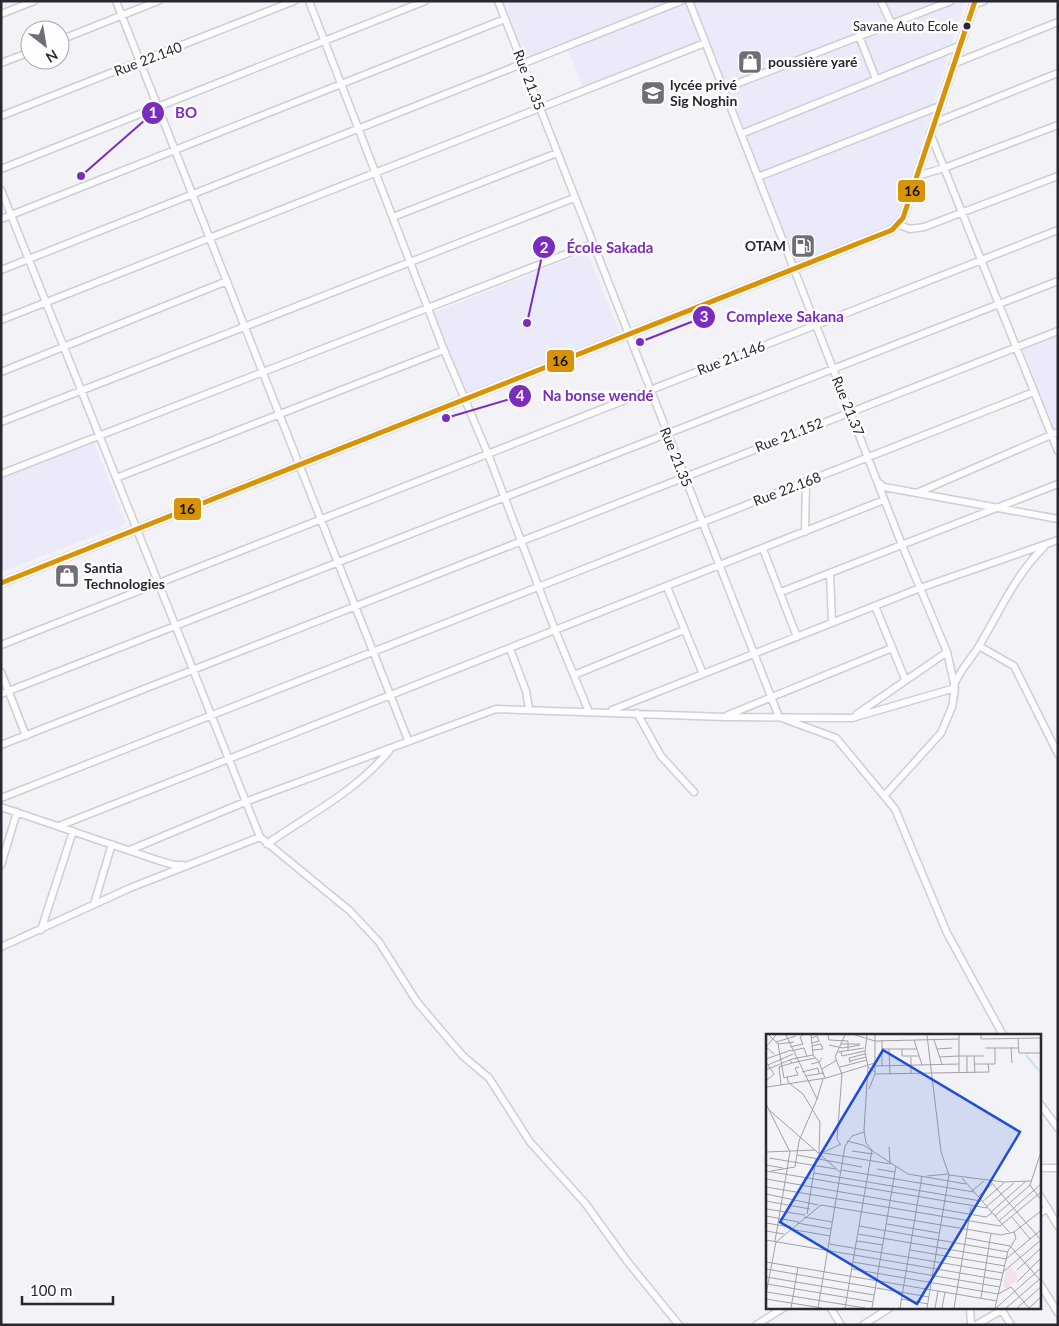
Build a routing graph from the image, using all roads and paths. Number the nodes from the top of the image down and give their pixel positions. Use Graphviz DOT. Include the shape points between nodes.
graph roads {
  1 [pos="34,1"];
  2 [pos="116,1"];
  3 [pos="158,1"];
  4 [pos="294,1"];
  5 [pos="309,1"];
  6 [pos="425,1"];
  7 [pos="498,1"];
  8 [pos="681,1"];
  9 [pos="689,1"];
  10 [pos="881,1"];
  11 [pos="951,1"];
  12 [pos="984,1"];
  13 [pos="974,3"];
  14 [pos="1,14"];
  15 [pos="122,16"];
  16 [pos="505,19"];
  17 [pos="1058,22"];
  18 [pos="891,23"];
  19 [pos="70,36"];
  20 [pos="859,36"];
  21 [pos="325,40"];
  22 [pos="705,43"];
  23 [pos="959,46"];
  24 [pos="20,56"];
  25 [pos="140,62"];
  26 [pos="1,64"];
  27 [pos="953,64"];
  28 [pos="523,65"];
  29 [pos="1058,73"];
  30 [pos="876,80"];
  31 [pos="341,84"];
  32 [pos="723,89"];
  33 [pos="158,106"];
  34 [pos="940,106"];
  35 [pos="540,108"];
  36 [pos="1,116"];
  37 [pos="934,123"];
  38 [pos="1058,124"];
  39 [pos="359,129"];
  40 [pos="930,133"];
  41 [pos="741,134"];
  42 [pos="175,149"];
  43 [pos="557,153"];
  44 [pos="1,168"];
  45 [pos="944,168"];
  46 [pos="375,173"];
  47 [pos="917,176"];
  48 [pos="1058,176"];
  49 [pos="758,177"];
  50 [pos="1,190"];
  51 [pos="192,193"];
  52 [pos="574,198"];
  53 [pos="12,214"];
  54 [pos="962,214"];
  55 [pos="393,217"];
  56 [pos="1,219"];
  57 [pos="899,225"];
  58 [pos="1058,230"];
  59 [pos="210,239"];
  60 [pos="592,244"];
  61 [pos="29,259"];
  62 [pos="982,261"];
  63 [pos="410,262"];
  64 [pos="1,270"];
  65 [pos="794,270"];
  66 [pos="227,281"];
  67 [pos="1058,281"];
  68 [pos="46,302"];
  69 [pos="998,304"];
  70 [pos="427,306"];
  71 [pos="1,320"];
  72 [pos="816,324"];
  73 [pos="245,326"];
  74 [pos="1058,331"];
  75 [pos="628,336"];
  76 [pos="64,347"];
  77 [pos="1016,348"];
  78 [pos="444,350"];
  79 [pos="833,368"];
  80 [pos="1,372"];
  81 [pos="263,372"];
  82 [pos="81,390"];
  83 [pos="649,390"];
  84 [pos="1034,392"];
  85 [pos="465,401"];
  86 [pos="850,411"];
  87 [pos="279,413"];
  88 [pos="1,422"];
  89 [pos="666,434"];
  90 [pos="1054,434"];
  91 [pos="99,436"];
  92 [pos="1058,451"];
  93 [pos="488,454"];
  94 [pos="868,456"];
  95 [pos="300,466"];
  96 [pos="1,474"];
  97 [pos="684,477"];
  98 [pos="116,478"];
  99 [pos="806,481"];
  100 [pos="879,483"];
  101 [pos="1058,484"];
  102 [pos="918,493"];
  103 [pos="505,498"];
  104 [pos="884,500"];
  105 [pos="998,507"];
  106 [pos="321,519"];
  107 [pos="1058,519"];
  108 [pos="703,521"];
  109 [pos="136,530"];
  110 [pos="805,532"];
  111 [pos="1058,540"];
  112 [pos="521,541"];
  113 [pos="902,545"];
  114 [pos="1047,545"];
  115 [pos="763,549"];
  116 [pos="338,563"];
  117 [pos="720,565"];
  118 [pos="830,573"];
  119 [pos="1,583"];
  120 [pos="157,583"];
  121 [pos="539,584"];
  122 [pos="667,586"];
  123 [pos="920,588"];
  124 [pos="781,592"];
  125 [pos="875,606"];
  126 [pos="356,608"];
  127 [pos="832,623"];
  128 [pos="175,627"];
  129 [pos="555,630"];
  130 [pos="684,630"];
  131 [pos="797,637"];
  132 [pos="1,644"];
  133 [pos="979,646"];
  134 [pos="892,648"];
  135 [pos="510,649"];
  136 [pos="373,651"];
  137 [pos="947,652"];
  138 [pos="754,654"];
  139 [pos="192,670"];
  140 [pos="1,672"];
  141 [pos="702,674"];
  142 [pos="574,675"];
  143 [pos="905,679"];
  144 [pos="955,686"];
  145 [pos="9,692"];
  146 [pos="1,694"];
  147 [pos="390,695"];
  148 [pos="771,698"];
  149 [pos="529,709"];
  150 [pos="589,712"];
  151 [pos="608,712"];
  152 [pos="637,713"];
  153 [pos="209,714"];
  154 [pos="725,717"];
  155 [pos="779,717"];
  156 [pos="852,718"];
  157 [pos="26,736"];
  158 [pos="408,740"];
  159 [pos="1,745"];
  160 [pos="390,750"];
  161 [pos="1058,754"];
  162 [pos="227,758"];
  163 [pos="694,792"];
  164 [pos="884,796"];
  165 [pos="1,798"];
  166 [pos="244,802"];
  167 [pos="1,807"];
  168 [pos="17,812"];
  169 [pos="59,826"];
  170 [pos="73,831"];
  171 [pos="260,837"];
  172 [pos="112,844"];
  173 [pos="267,844"];
  174 [pos="130,850"];
  175 [pos="187,865"];
  176 [pos="1,866"];
  177 [pos="94,904"];
  178 [pos="40,930"];
  179 [pos="1,940"];
  180 [pos="10,943"];
  181 [pos="1,948"];
  182 [pos="1003,1034"];
  183 [pos="1042,1107"];
  184 [pos="1058,1128"];
  185 [pos="1042,1168"];
  186 [pos="1058,1168"];
  187 [pos="1042,1199"];
  188 [pos="1048,1208"];
  189 [pos="1042,1212"];
  190 [pos="1057,1223"];
  191 [pos="1042,1287"];
  192 [pos="782,1308"];
  193 [pos="831,1308"];
  194 [pos="889,1308"];
  195 [pos="970,1308"];
  196 [pos="1001,1309"];
  197 [pos="1058,1314"];
  198 [pos="679,1325"];
  199 [pos="756,1325"];
  200 [pos="841,1325"];
  201 [pos="863,1325"];
  202 [pos="971,1325"];
  203 [pos="976,1325"];
  204 [pos="1011,1325"];
  1 -- 14 [label="street"];
  2 -- 15 [label="street"];
  3 -- 15 [label="street"];
  4 -- 25 [label="street, Rue 22.140"];
  5 -- 21 [label="street"];
  6 -- 21 [label="street"];
  7 -- 16 [label="street, Rue 21.35"];
  8 -- 28 [label="street"];
  9 -- 22 [label="street, Rue 21.37"];
  10 -- 18 [label="street"];
  11 -- 18 [label="street"];
  12 -- 13 [label="street"];
  13 -- 23 [label="street"];
  15 -- 19 [label="street"];
  15 -- 25 [label="street"];
  16 -- 28 [label="street, Rue 21.35"];
  16 -- 31 [label="street"];
  17 -- 27 [label="street"];
  18 -- 20 [label="street"];
  20 -- 30 [label="street"];
  20 -- 32 [label="street"];
  21 -- 31 [label="street"];
  21 -- 33 [label="street"];
  22 -- 32 [label="street, Rue 21.37"];
  22 -- 35 [label="street"];
  23 -- 27 [label="street"];
  23 -- 30 [label="street"];
  24 -- 26 [label="street"];
  25 -- 33 [label="street"];
  25 -- 36 [label="street, Rue 22.140"];
  27 -- 34 [label="street"];
  28 -- 35 [label="street, Rue 21.35"];
  28 -- 39 [label="street"];
  29 -- 37 [label="street"];
  30 -- 41 [label="street"];
  31 -- 39 [label="street"];
  31 -- 42 [label="street"];
  32 -- 41 [label="street, Rue 21.37"];
  33 -- 42 [label="street"];
  33 -- 44 [label="street"];
  34 -- 37 [label="street"];
  34 -- 49 [label="street"];
  35 -- 43 [label="street, Rue 21.35"];
  35 -- 46 [label="street"];
  37 -- 40 [label="street"];
  38 -- 45 [label="street"];
  39 -- 46 [label="street"];
  39 -- 51 [label="street"];
  40 -- 45 [label="street"];
  40 -- 47 [label="street"];
  41 -- 49 [label="street, Rue 21.37"];
  42 -- 51 [label="street"];
  42 -- 53 [label="street"];
  43 -- 52 [label="street, Rue 21.35"];
  43 -- 55 [label="street"];
  45 -- 47 [label="street"];
  45 -- 54 [label="street"];
  46 -- 55 [label="street"];
  46 -- 59 [label="street"];
  47 -- 57 [label="street"];
  48 -- 54 [label="street"];
  49 -- 65 [label="street, Rue 21.37"];
  50 -- 53 [label="street"];
  51 -- 59 [label="street"];
  51 -- 61 [label="street"];
  52 -- 60 [label="street, Rue 21.35"];
  52 -- 63 [label="street"];
  53 -- 56 [label="street"];
  53 -- 61 [label="street"];
  54 -- 57 [label="street" via="917,229"];
  54 -- 62 [label="street"];
  55 -- 63 [label="street"];
  57 -- 65 [label="street" via="884,235"];
  58 -- 62 [label="street, Rue 21.146"];
  59 -- 66 [label="street"];
  59 -- 68 [label="street"];
  60 -- 70 [label="street"];
  60 -- 75 [label="street, Rue 21.35"];
  61 -- 64 [label="street"];
  61 -- 68 [label="street"];
  62 -- 69 [label="street"];
  62 -- 72 [label="street, Rue 21.146"];
  63 -- 70 [label="street"];
  63 -- 73 [label="street"];
  65 -- 72 [label="street, Rue 21.37"];
  65 -- 75 [label="street"];
  66 -- 73 [label="street"];
  66 -- 76 [label="street"];
  67 -- 69 [label="street"];
  68 -- 71 [label="street"];
  68 -- 76 [label="street"];
  69 -- 77 [label="street"];
  69 -- 79 [label="street"];
  70 -- 78 [label="street"];
  70 -- 81 [label="street"];
  72 -- 79 [label="street, Rue 21.37"];
  72 -- 83 [label="street, Rue 21.146"];
  73 -- 81 [label="street"];
  73 -- 82 [label="street"];
  74 -- 77 [label="street, Rue 21.152"];
  75 -- 83 [label="street, Rue 21.35"];
  75 -- 85 [label="street"];
  76 -- 80 [label="street"];
  76 -- 82 [label="street"];
  77 -- 84 [label="street"];
  77 -- 86 [label="street, Rue 21.152"];
  78 -- 85 [label="street"];
  78 -- 87 [label="street"];
  79 -- 86 [label="street, Rue 21.37"];
  79 -- 89 [label="street"];
  81 -- 87 [label="street"];
  81 -- 91 [label="street"];
  82 -- 88 [label="street"];
  82 -- 91 [label="street"];
  83 -- 89 [label="street, Rue 21.35"];
  83 -- 93 [label="street, Rue 21.146"];
  84 -- 90 [label="street"];
  84 -- 94 [label="street, Rue 22.168"];
  85 -- 93 [label="street"];
  85 -- 95 [label="street"];
  86 -- 94 [label="street, Rue 21.37"];
  86 -- 97 [label="street, Rue 21.152"];
  87 -- 95 [label="street"];
  87 -- 98 [label="street"];
  89 -- 97 [label="street, Rue 21.35"];
  89 -- 103 [label="street"];
  90 -- 92 [label="street"];
  90 -- 102 [label="street"];
  91 -- 96 [label="street"];
  91 -- 98 [label="street"];
  93 -- 103 [label="street"];
  93 -- 106 [label="street, Rue 21.146"];
  94 -- 99 [label="street, Rue 22.168"];
  94 -- 100 [label="street, Rue 21.37"];
  95 -- 106 [label="street"];
  95 -- 109 [label="street"];
  97 -- 108 [label="street, Rue 21.35"];
  97 -- 112 [label="street, Rue 21.152"];
  98 -- 109 [label="street"];
  99 -- 108 [label="street, Rue 22.168"];
  99 -- 110 [label="street"];
  100 -- 102 [label="street" via="884,487"];
  100 -- 104 [label="street, Rue 21.37"];
  101 -- 105 [label="street"];
  102 -- 105 [label="street"];
  103 -- 112 [label="street"];
  103 -- 116 [label="street"];
  104 -- 110 [label="street"];
  104 -- 113 [label="street, Rue 21.37"];
  105 -- 107 [label="street"];
  105 -- 113 [label="street"];
  106 -- 116 [label="street"];
  106 -- 120 [label="street, Rue 21.146"];
  108 -- 117 [label="street, Rue 21.35"];
  108 -- 121 [label="street, Rue 22.168"];
  109 -- 119 [label="street"];
  109 -- 120 [label="street"];
  110 -- 115 [label="street"];
  111 -- 114 [label="street"];
  112 -- 121 [label="street"];
  112 -- 126 [label="street, Rue 21.152"];
  113 -- 118 [label="street"];
  113 -- 123 [label="street, Rue 21.37"];
  114 -- 123 [label="street"];
  114 -- 133 [label="street" via="1035,556 998,609"];
  115 -- 117 [label="street"];
  115 -- 124 [label="street"];
  116 -- 126 [label="street"];
  116 -- 128 [label="street"];
  117 -- 122 [label="street"];
  117 -- 138 [label="street, Rue 21.35"];
  118 -- 124 [label="street"];
  118 -- 127 [label="street"];
  120 -- 128 [label="street"];
  120 -- 132 [label="street, Rue 21.146"];
  121 -- 129 [label="street"];
  121 -- 136 [label="street, Rue 22.168"];
  122 -- 129 [label="street"];
  122 -- 130 [label="street"];
  123 -- 125 [label="street"];
  123 -- 137 [label="street, Rue 21.37"];
  124 -- 131 [label="street"];
  125 -- 127 [label="street"];
  125 -- 134 [label="street"];
  126 -- 136 [label="street"];
  126 -- 139 [label="street, Rue 21.152"];
  127 -- 131 [label="street"];
  128 -- 139 [label="street"];
  128 -- 145 [label="street"];
  129 -- 135 [label="street"];
  129 -- 142 [label="street"];
  130 -- 141 [label="street"];
  130 -- 142 [label="street"];
  131 -- 138 [label="street"];
  133 -- 144 [label="street" via="959,674"];
  133 -- 161 [label="street" via="1014,666"];
  134 -- 143 [label="street"];
  134 -- 148 [label="street"];
  135 -- 147 [label="street"];
  135 -- 149 [label="street" via="526,691"];
  136 -- 147 [label="street"];
  136 -- 153 [label="street, Rue 22.168"];
  137 -- 143 [label="street"];
  137 -- 144 [label="street, Rue 21.37"];
  138 -- 141 [label="street"];
  138 -- 148 [label="street, Rue 21.35"];
  139 -- 153 [label="street"];
  139 -- 157 [label="street, Rue 21.152"];
  140 -- 145 [label="street"];
  141 -- 151 [label="street"];
  142 -- 150 [label="street"];
  143 -- 156 [label="street"];
  144 -- 156 [label="street"];
  144 -- 164 [label="street, Rue 21.37" via="952,707 941,733"];
  145 -- 146 [label="street"];
  145 -- 157 [label="street"];
  147 -- 158 [label="street"];
  147 -- 162 [label="street"];
  148 -- 154 [label="street"];
  148 -- 155 [label="street, Rue 21.35"];
  149 -- 150 [label="street"];
  149 -- 158 [label="street" via="496,708"];
  150 -- 151 [label="street"];
  151 -- 152 [label="street"];
  152 -- 154 [label="street"];
  152 -- 163 [label="street" via="661,756"];
  153 -- 162 [label="street"];
  153 -- 165 [label="street, Rue 22.168"];
  154 -- 155 [label="street"];
  155 -- 156 [label="street"];
  155 -- 164 [label="street" via="836,738"];
  157 -- 159 [label="street, Rue 21.152"];
  158 -- 160 [label="street"];
  160 -- 166 [label="street"];
  160 -- 173 [label="street" via="371,773 341,796"];
  162 -- 166 [label="street"];
  162 -- 169 [label="street"];
  164 -- 182 [label="street" via="895,809 947,933"];
  166 -- 171 [label="street"];
  166 -- 174 [label="street"];
  167 -- 168 [label="street"];
  168 -- 169 [label="street"];
  168 -- 176 [label="street"];
  169 -- 170 [label="street"];
  170 -- 172 [label="street"];
  170 -- 178 [label="street"];
  171 -- 173 [label="street"];
  171 -- 175 [label="street"];
  172 -- 174 [label="street"];
  172 -- 177 [label="street"];
  173 -- 198 [label="street" via="350,911 379,942 417,1002 462,1056 489,1078 530,1142 585,1203"];
  174 -- 175 [label="street" via="174,865"];
  175 -- 177 [label="street"];
  177 -- 178 [label="street"];
  178 -- 180 [label="street"];
  179 -- 180 [label="street"];
  180 -- 181 [label="street"];
  183 -- 184 [label="street"];
  185 -- 186 [label="street"];
  187 -- 188 [label="street"];
  188 -- 189 [label="street"];
  188 -- 190 [label="street"];
  191 -- 197 [label="street"];
  192 -- 199 [label="street"];
  193 -- 200 [label="street"];
  194 -- 201 [label="street"];
  195 -- 202 [label="street"];
  196 -- 203 [label="street"];
  196 -- 204 [label="street"];
}
